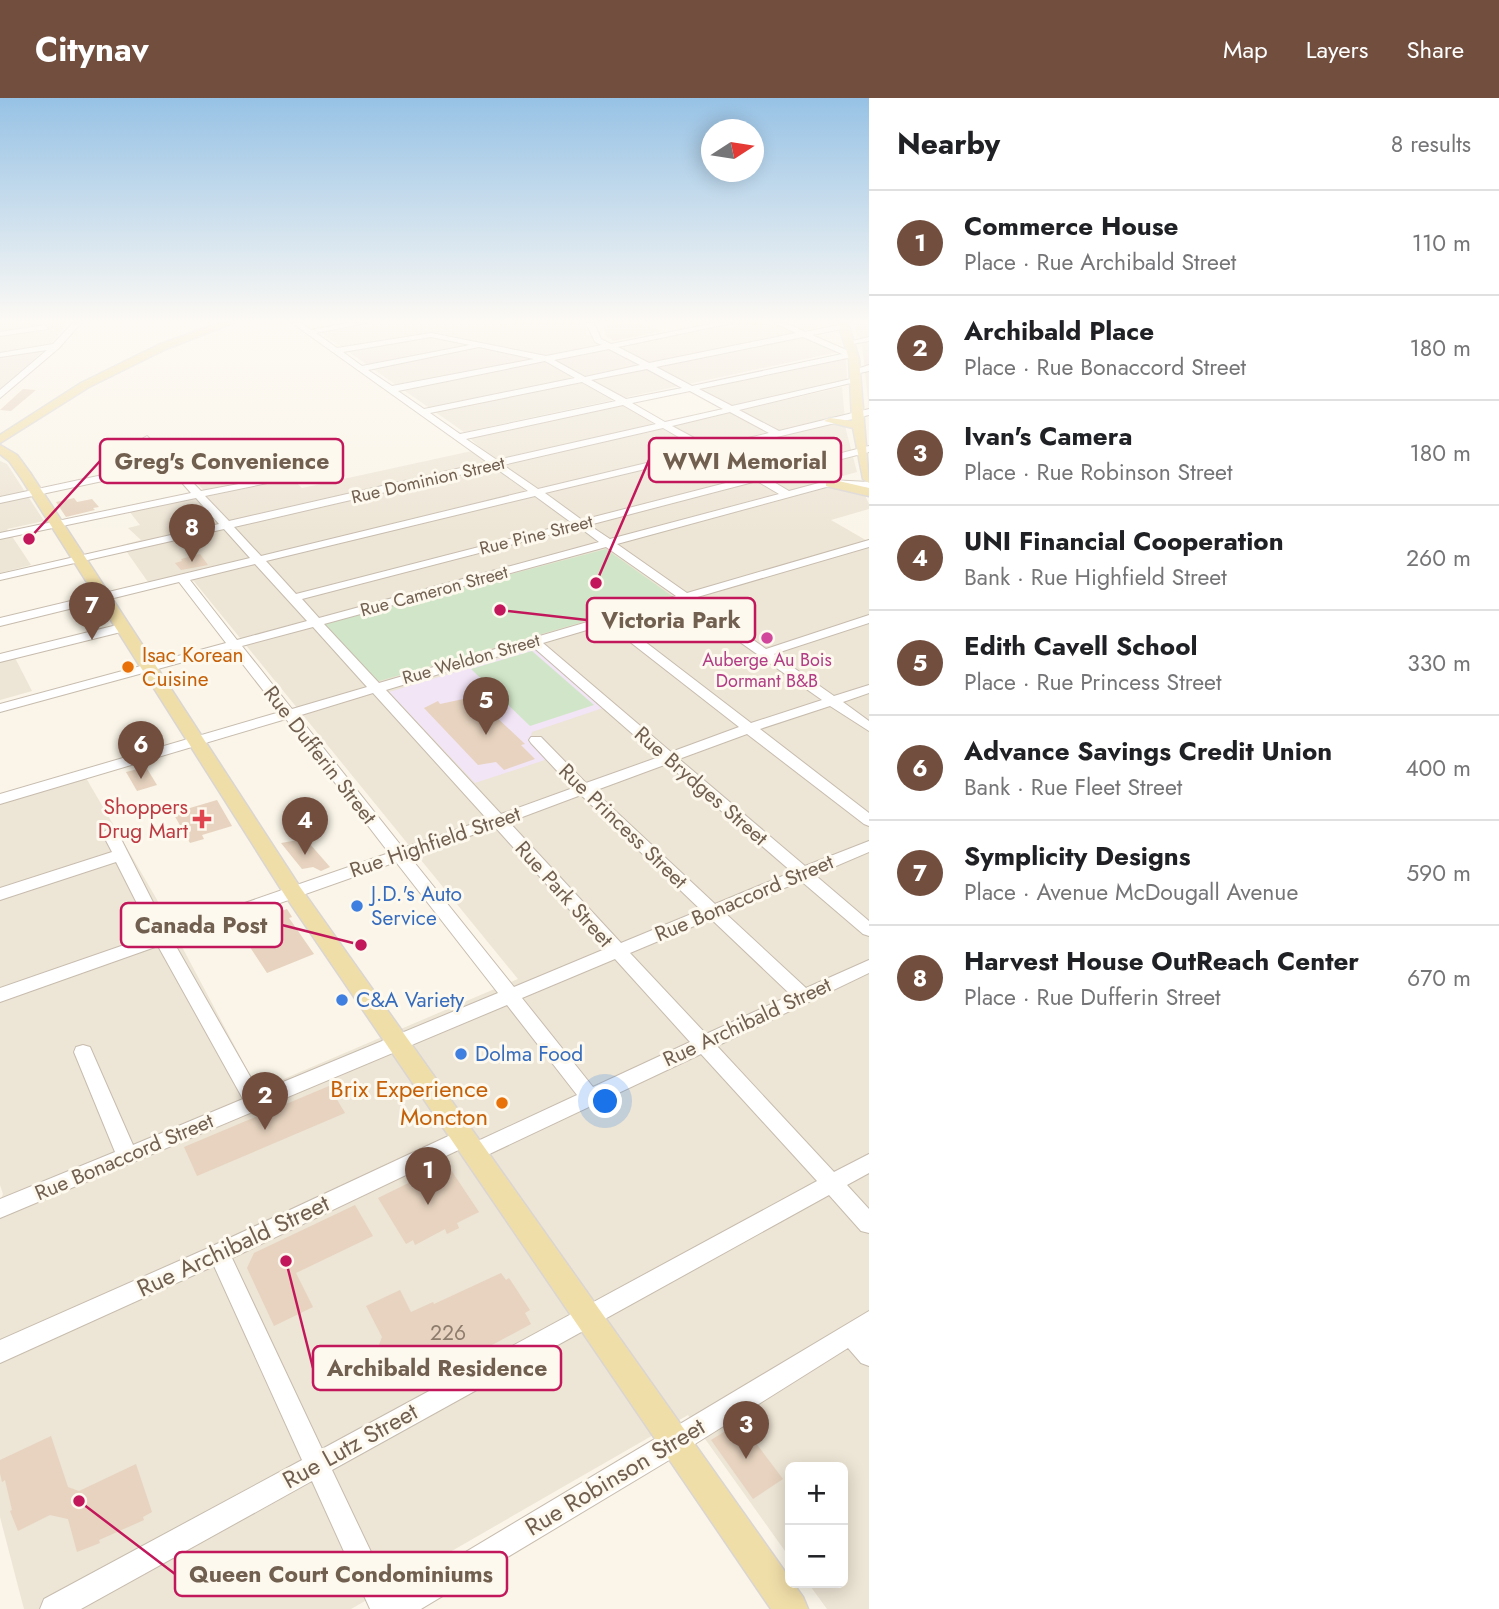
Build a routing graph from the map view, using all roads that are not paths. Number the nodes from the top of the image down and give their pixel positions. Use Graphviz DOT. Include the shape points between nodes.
graph roads {
  1 [pos="61,394"];
  2 [pos="72,394"];
  3 [pos="398,394"];
  4 [pos="514,394"];
  5 [pos="610,394"];
  6 [pos="658,394"];
  7 [pos="700,394"];
  8 [pos="793,394"];
  9 [pos="855,394"];
  10 [pos="623,401"];
  11 [pos="56,402"];
  12 [pos="732,411"];
  13 [pos="424,412"];
  14 [pos="869,412"];
  15 [pos="856,420"];
  16 [pos="830,421"];
  17 [pos="665,425"];
  18 [pos="0,430"];
  19 [pos="778,434"];
  20 [pos="460,437"];
  21 [pos="147,439"];
  22 [pos="0,440"];
  23 [pos="0,449"];
  24 [pos="864,450"];
  25 [pos="710,451"];
  26 [pos="0,457"];
  27 [pos="170,464"];
  28 [pos="498,464"];
  29 [pos="27,477"];
  30 [pos="758,477"];
  31 [pos="278,478"];
  32 [pos="868,478"];
  33 [pos="830,483"];
  34 [pos="36,492"];
  35 [pos="869,492"];
  36 [pos="538,493"];
  37 [pos="198,495"];
  38 [pos="789,495"];
  39 [pos="0,500"];
  40 [pos="56,524"];
  41 [pos="582,524"];
  42 [pos="226,526"];
  43 [pos="0,536"];
  44 [pos="869,542"];
  45 [pos="610,544"];
  46 [pos="77,559"];
  47 [pos="258,561"];
  48 [pos="0,577"];
  49 [pos="183,579"];
  50 [pos="102,597"];
  51 [pos="684,597"];
  52 [pos="293,598"];
  53 [pos="608,619"];
  54 [pos="869,620"];
  55 [pos="0,622"];
  56 [pos="315,623"];
  57 [pos="121,628"];
  58 [pos="533,641"];
  59 [pos="234,645"];
  60 [pos="765,653"];
  61 [pos="0,658"];
  62 [pos="148,667"];
  63 [pos="374,688"];
  64 [pos="869,689"];
  65 [pos="832,702"];
  66 [pos="0,708"];
  67 [pos="287,713"];
  68 [pos="869,727"];
  69 [pos="750,728"];
  70 [pos="536,740"];
  71 [pos="194,741"];
  72 [pos="668,758"];
  73 [pos="583,789"];
  74 [pos="0,799"];
  75 [pos="497,821"];
  76 [pos="869,821"];
  77 [pos="110,833"];
  78 [pos="869,846"];
  79 [pos="120,855"];
  80 [pos="398,855"];
  81 [pos="803,874"];
  82 [pos="293,892"];
  83 [pos="0,894"];
  84 [pos="712,911"];
  85 [pos="869,930"];
  86 [pos="162,937"];
  87 [pos="616,951"];
  88 [pos="869,966"];
  89 [pos="0,995"];
  90 [pos="507,995"];
  91 [pos="804,997"];
  92 [pos="398,1042"];
  93 [pos="701,1043"];
  94 [pos="83,1052"];
  95 [pos="589,1096"];
  96 [pos="255,1102"];
  97 [pos="469,1145"];
  98 [pos="127,1155"];
  99 [pos="869,1163"];
  100 [pos="831,1184"];
  101 [pos="0,1209"];
  102 [pos="869,1224"];
  103 [pos="219,1253"];
  104 [pos="589,1318"];
  105 [pos="860,1328"];
  106 [pos="0,1352"];
  107 [pos="869,1355"];
  108 [pos="675,1440"];
  109 [pos="318,1465"];
  110 [pos="54,1609"];
  111 [pos="384,1609"];
  112 [pos="396,1609"];
  113 [pos="791,1609"];
  1 -- 18 [label="main road"];
  2 -- 11 [label="main road"];
  3 -- 13 [label="street"];
  4 -- 13 [label="street"];
  5 -- 10 [label="street"];
  6 -- 10 [label="street"];
  7 -- 12 [label="street"];
  8 -- 12 [label="street, Rue Dominion Street"];
  9 -- 15 [label="main road"];
  10 -- 17 [label="street"];
  10 -- 20 [label="street"];
  11 -- 22 [label="main road"];
  11 -- 29 [label="main road" via="12,440"];
  12 -- 17 [label="street, Rue Dominion Street"];
  12 -- 19 [label="street"];
  13 -- 20 [label="street"];
  14 -- 15 [label="street"];
  15 -- 16 [label="main road"];
  15 -- 24 [label="main road"];
  16 -- 19 [label="street"];
  17 -- 25 [label="street"];
  17 -- 28 [label="street, Rue Dominion Street"];
  19 -- 25 [label="street"];
  20 -- 28 [label="street"];
  21 -- 27 [label="street, Rue Park Street"];
  23 -- 29 [label="main road"];
  24 -- 30 [label="street, Rue Pine Street"];
  24 -- 32 [label="main road"];
  25 -- 30 [label="street"];
  25 -- 36 [label="street"];
  26 -- 29 [label="main road"];
  27 -- 34 [label="street"];
  27 -- 37 [label="street, Rue Park Street"];
  28 -- 36 [label="street"];
  28 -- 42 [label="street, Rue Dominion Street"];
  29 -- 34 [label="main road"];
  30 -- 38 [label="street"];
  30 -- 41 [label="street, Rue Pine Street"];
  31 -- 37 [label="street"];
  32 -- 33 [label="street, Rue Cameron Street"];
  33 -- 35 [label="main road"];
  33 -- 38 [label="street, Rue Cameron Street"];
  34 -- 39 [label="street"];
  34 -- 40 [label="main road"];
  36 -- 41 [label="street"];
  36 -- 47 [label="street"];
  37 -- 40 [label="street"];
  37 -- 42 [label="street, Rue Park Street"];
  38 -- 45 [label="street, Rue Cameron Street"];
  40 -- 43 [label="street"];
  40 -- 46 [label="main road"];
  41 -- 45 [label="street"];
  41 -- 52 [label="street, Rue Pine Street"];
  42 -- 46 [label="street, Rue Dominion Street"];
  42 -- 47 [label="street, Rue Park Street"];
  44 -- 51 [label="street, Rue Weldon Street"];
  45 -- 51 [label="street"];
  45 -- 56 [label="street, Rue Cameron Street"];
  46 -- 48 [label="street, Rue Dominion Street"];
  46 -- 50 [label="main road"];
  47 -- 49 [label="street"];
  47 -- 52 [label="street, Rue Park Street"];
  49 -- 50 [label="street"];
  49 -- 59 [label="street, Rue Dufferin Street"];
  50 -- 55 [label="street"];
  50 -- 57 [label="main road"];
  51 -- 53 [label="street, Rue Weldon Street"];
  51 -- 60 [label="street"];
  52 -- 56 [label="street, Rue Park Street"];
  53 -- 58 [label="street, Rue Weldon Street"];
  53 -- 69 [label="street"];
  54 -- 60 [label="street"];
  56 -- 59 [label="street, Rue Cameron Street"];
  56 -- 63 [label="street, Rue Park Street"];
  57 -- 61 [label="street"];
  57 -- 62 [label="main road"];
  58 -- 63 [label="street, Rue Weldon Street"];
  58 -- 72 [label="street, Rue Brydges Street"];
  59 -- 62 [label="street, Rue Cameron Street"];
  59 -- 67 [label="street, Rue Dufferin Street"];
  60 -- 65 [label="street"];
  62 -- 66 [label="street, Rue Cameron Street"];
  62 -- 71 [label="main road"];
  63 -- 67 [label="street, Rue Weldon Street"];
  63 -- 75 [label="street, Rue Park Street"];
  64 -- 65 [label="street, Rue Highfield Street"];
  65 -- 68 [label="street"];
  65 -- 69 [label="street, Rue Highfield Street"];
  67 -- 71 [label="street, Rue Weldon Street"];
  67 -- 80 [label="street, Rue Dufferin Street"];
  69 -- 72 [label="street, Rue Highfield Street"];
  69 -- 76 [label="street"];
  70 -- 73 [label="street, Rue Princess Street"];
  71 -- 74 [label="street, Rue Weldon Street"];
  71 -- 82 [label="main road"];
  72 -- 73 [label="street, Rue Highfield Street"];
  72 -- 81 [label="street, Rue Brydges Street"];
  73 -- 75 [label="street, Rue Highfield Street"];
  73 -- 84 [label="street, Rue Princess Street"];
  75 -- 80 [label="street, Rue Highfield Street"];
  75 -- 87 [label="street, Rue Park Street"];
  77 -- 79 [label="street"];
  78 -- 81 [label="street, Rue Bonaccord Street"];
  79 -- 83 [label="street"];
  79 -- 86 [label="street"];
  80 -- 82 [label="street, Rue Highfield Street"];
  80 -- 90 [label="street, Rue Dufferin Street"];
  81 -- 84 [label="street, Rue Bonaccord Street"];
  81 -- 85 [label="street, Rue Brydges Street"];
  82 -- 86 [label="street, Rue Highfield Street"];
  82 -- 92 [label="main road"];
  84 -- 87 [label="street, Rue Bonaccord Street"];
  84 -- 91 [label="street, Rue Princess Street"];
  86 -- 89 [label="street, Rue Highfield Street"];
  86 -- 96 [label="street"];
  87 -- 90 [label="street, Rue Bonaccord Street"];
  87 -- 93 [label="street, Rue Park Street"];
  88 -- 91 [label="street, Rue Archibald Street"];
  90 -- 92 [label="street, Rue Bonaccord Street"];
  90 -- 95 [label="street, Rue Dufferin Street"];
  91 -- 93 [label="street, Rue Archibald Street"];
  92 -- 96 [label="street, Rue Bonaccord Street"];
  92 -- 97 [label="main road"];
  93 -- 95 [label="street, Rue Archibald Street"];
  93 -- 100 [label="street, Rue Park Street"];
  94 -- 98 [label="street"];
  95 -- 97 [label="street, Rue Archibald Street"];
  96 -- 98 [label="street, Rue Bonaccord Street"];
  97 -- 103 [label="street, Rue Archibald Street"];
  97 -- 104 [label="main road"];
  98 -- 101 [label="street, Rue Bonaccord Street"];
  99 -- 100 [label="street, Rue Lutz Street"];
  100 -- 102 [label="street, Rue Park Street"];
  100 -- 104 [label="street, Rue Lutz Street"];
  103 -- 106 [label="street, Rue Archibald Street"];
  103 -- 109 [label="street"];
  104 -- 108 [label="main road"];
  104 -- 109 [label="street, Rue Lutz Street"];
  105 -- 107 [label="street"];
  105 -- 108 [label="street, Rue Robinson Street"];
  108 -- 112 [label="street, Rue Robinson Street"];
  108 -- 113 [label="main road"];
  109 -- 110 [label="street, Rue Lutz Street"];
  109 -- 111 [label="street"];
}
